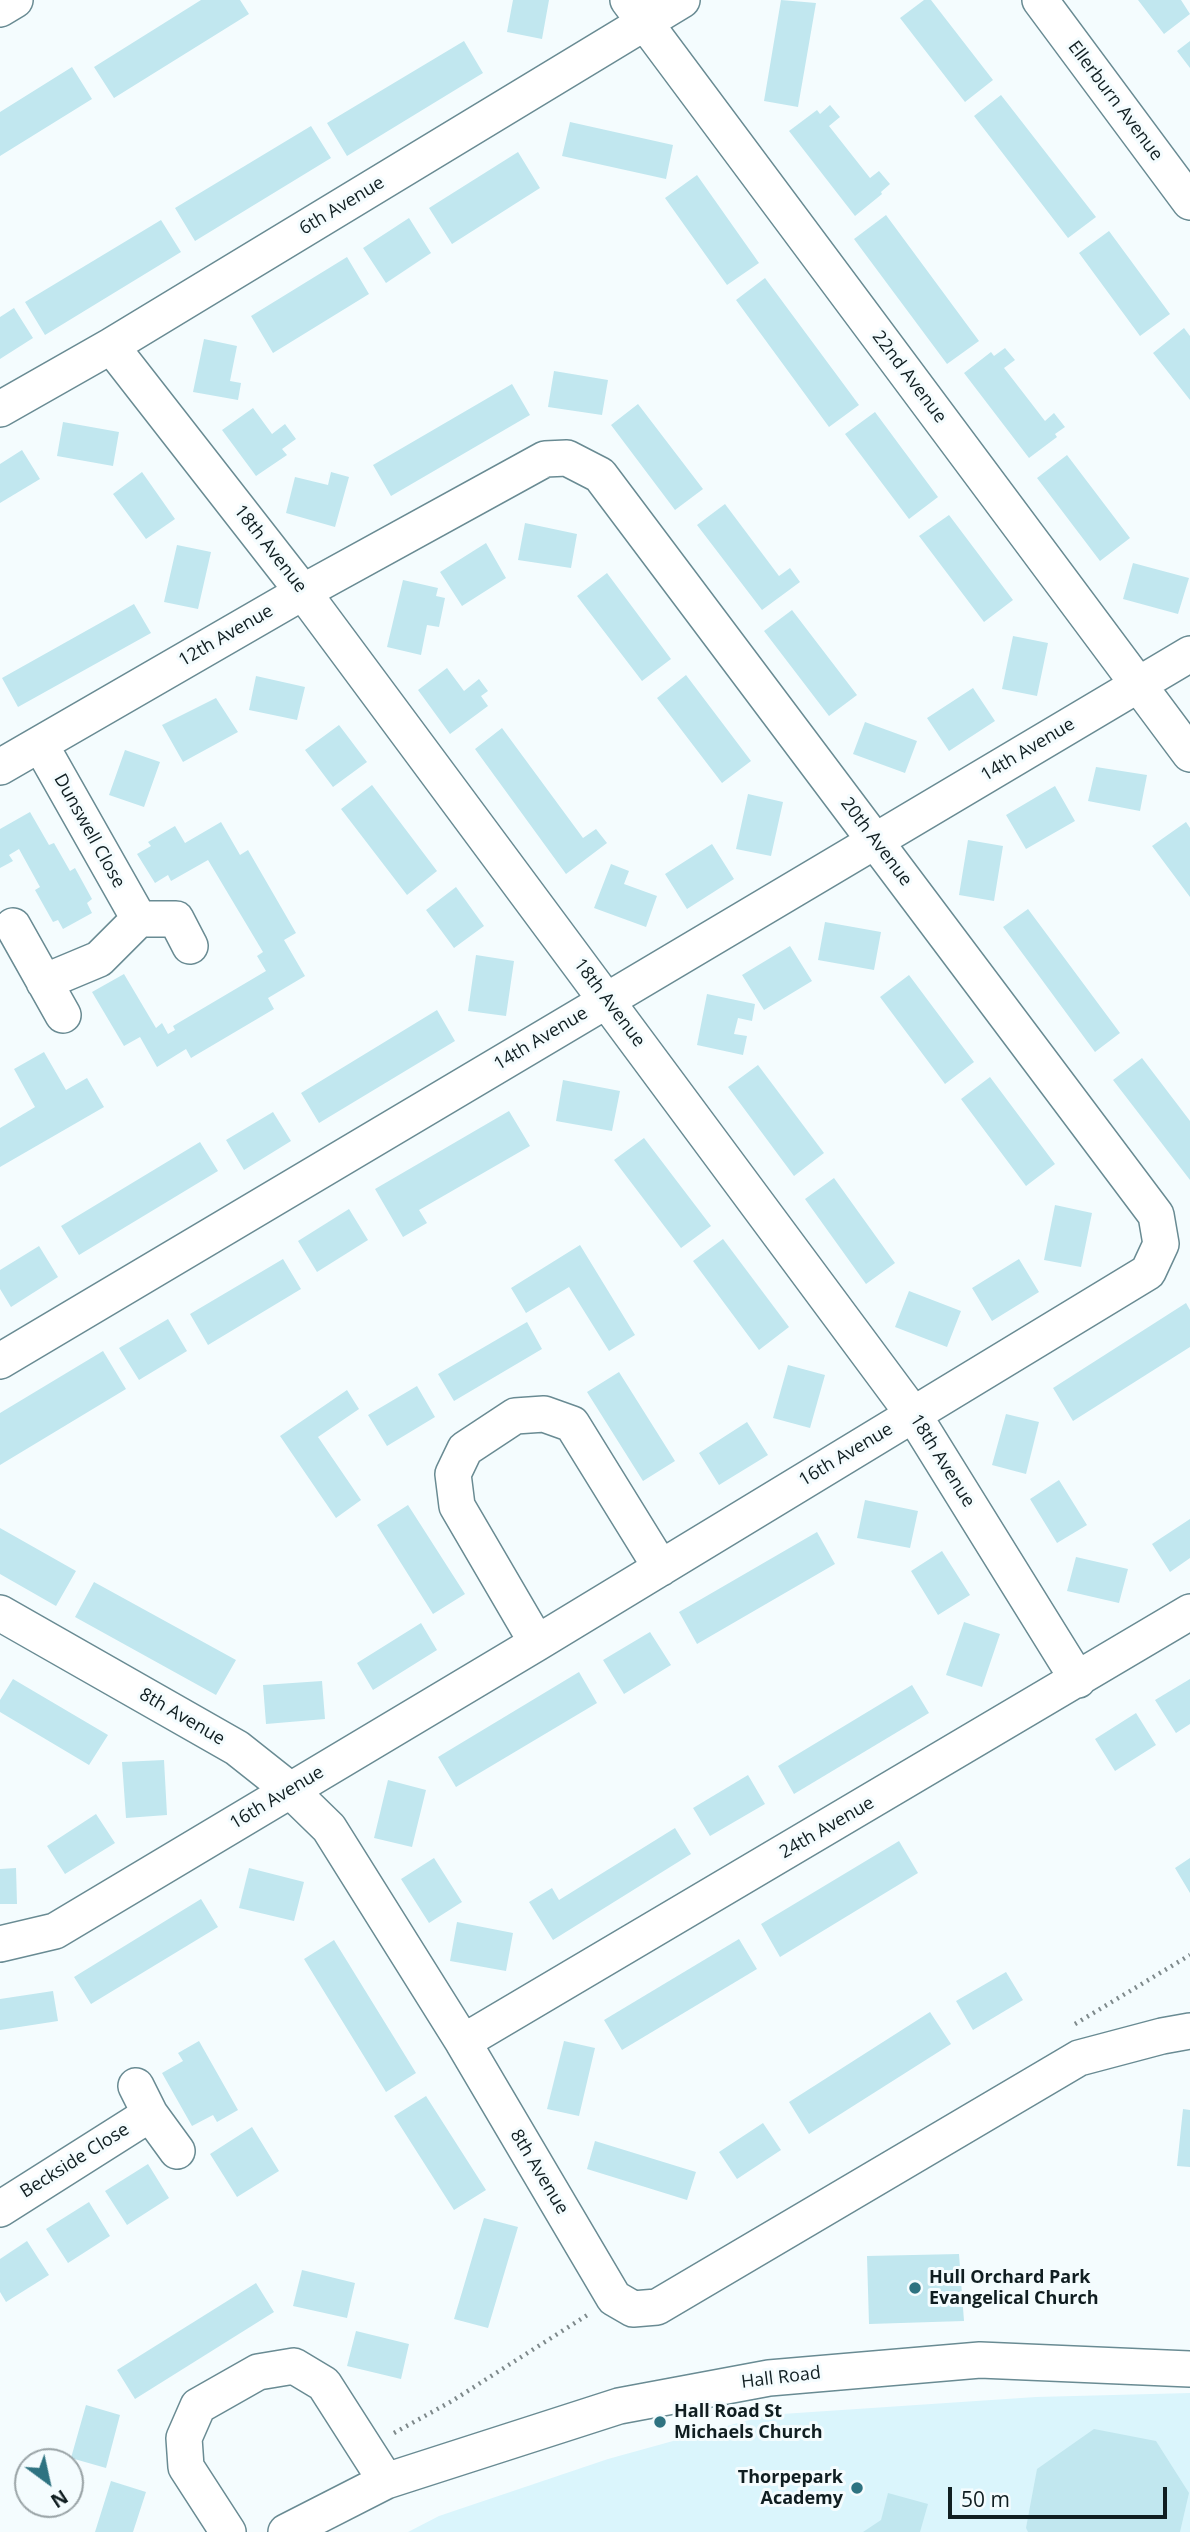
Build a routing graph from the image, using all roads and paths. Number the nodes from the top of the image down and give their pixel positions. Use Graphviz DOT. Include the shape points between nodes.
graph roads {
  1 [pos="15,0"];
  2 [pos="682,0"];
  3 [pos="1040,0"];
  4 [pos="0,9"];
  5 [pos="636,11"];
  6 [pos="1190,202"];
  7 [pos="111,346"];
  8 [pos="0,409"];
  9 [pos="567,458"];
  10 [pos="303,592"];
  11 [pos="1190,654"];
  12 [pos="1137,685"];
  13 [pos="40,744"];
  14 [pos="1190,754"];
  15 [pos="0,767"];
  16 [pos="876,841"];
  17 [pos="139,919"];
  18 [pos="13,926"];
  19 [pos="190,946"];
  20 [pos="44,982"];
  21 [pos="607,1000"];
  22 [pos="63,1015"];
  23 [pos="1161,1244"];
  24 [pos="0,1361"];
  25 [pos="913,1414"];
  26 [pos="661,1568"];
  27 [pos="1190,1612"];
  28 [pos="0,1613"];
  29 [pos="537,1643"];
  30 [pos="1078,1680"];
  31 [pos="290,1790"];
  32 [pos="6,1943"];
  33 [pos="1190,2031"];
  34 [pos="463,2042"];
  35 [pos="177,2151"];
  36 [pos="0,2209"];
  37 [pos="1190,2369"];
  38 [pos="386,2481"];
  39 [pos="298,2529"];
  40 [pos="228,2532"];
  1 -- 4 [label="street"];
  2 -- 5 [label="street, 6th Avenue"];
  3 -- 6 [label="street, Ellerburn Avenue"];
  5 -- 7 [label="street, 6th Avenue"];
  5 -- 12 [label="street, 22nd Avenue"];
  7 -- 8 [label="street, 6th Avenue"];
  7 -- 10 [label="street, 18th Avenue"];
  9 -- 10 [label="street, 12th Avenue" via="545,459"];
  9 -- 16 [label="street, 20th Avenue" via="600,475"];
  10 -- 13 [label="street, 12th Avenue"];
  10 -- 21 [label="street, 18th Avenue"];
  11 -- 12 [label="street, 14th Avenue"];
  12 -- 14 [label="street, 22nd Avenue"];
  12 -- 16 [label="street, 14th Avenue"];
  13 -- 15 [label="street, 12th Avenue"];
  13 -- 17 [label="street, Dunswell Close"];
  16 -- 21 [label="street, 14th Avenue"];
  16 -- 23 [label="street, 20th Avenue" via="1156,1215"];
  17 -- 19 [label="street" via="176,919"];
  17 -- 20 [label="street" via="99,959"];
  18 -- 20 [label="street"];
  20 -- 22 [label="street"];
  21 -- 24 [label="street, 14th Avenue"];
  21 -- 25 [label="street, 18th Avenue"];
  23 -- 25 [label="street, 16th Avenue" via="1148,1272"];
  25 -- 26 [label="street, 16th Avenue"];
  25 -- 30 [label="street, 18th Avenue"];
  26 -- 29 [label="street, 16th Avenue"];
  26 -- 29 [label="street" via="572,1424 544,1414 515,1416 465,1449 453,1474 457,1506"];
  27 -- 30 [label="street, 24th Avenue"];
  28 -- 31 [label="street, 8th Avenue" via="237,1748"];
  29 -- 31 [label="street, 16th Avenue"];
  30 -- 34 [label="street, 24th Avenue"];
  31 -- 32 [label="street, 16th Avenue" via="55,1931"];
  31 -- 34 [label="street, 8th Avenue" via="329,1828"];
  33 -- 34 [label="street, 8th Avenue" via="1079,2058 657,2307 634,2309 614,2298"];
  35 -- 36 [label="street, Beckside Close" via="143,2100"];
  37 -- 38 [label="street, Hall Road" via="980,2360 769,2378 619,2406"];
  38 -- 39 [label="street, Hall Road"];
  38 -- 40 [label="street" via="324,2384 294,2366 258,2372 198,2406 184,2438 186,2467"];
}
